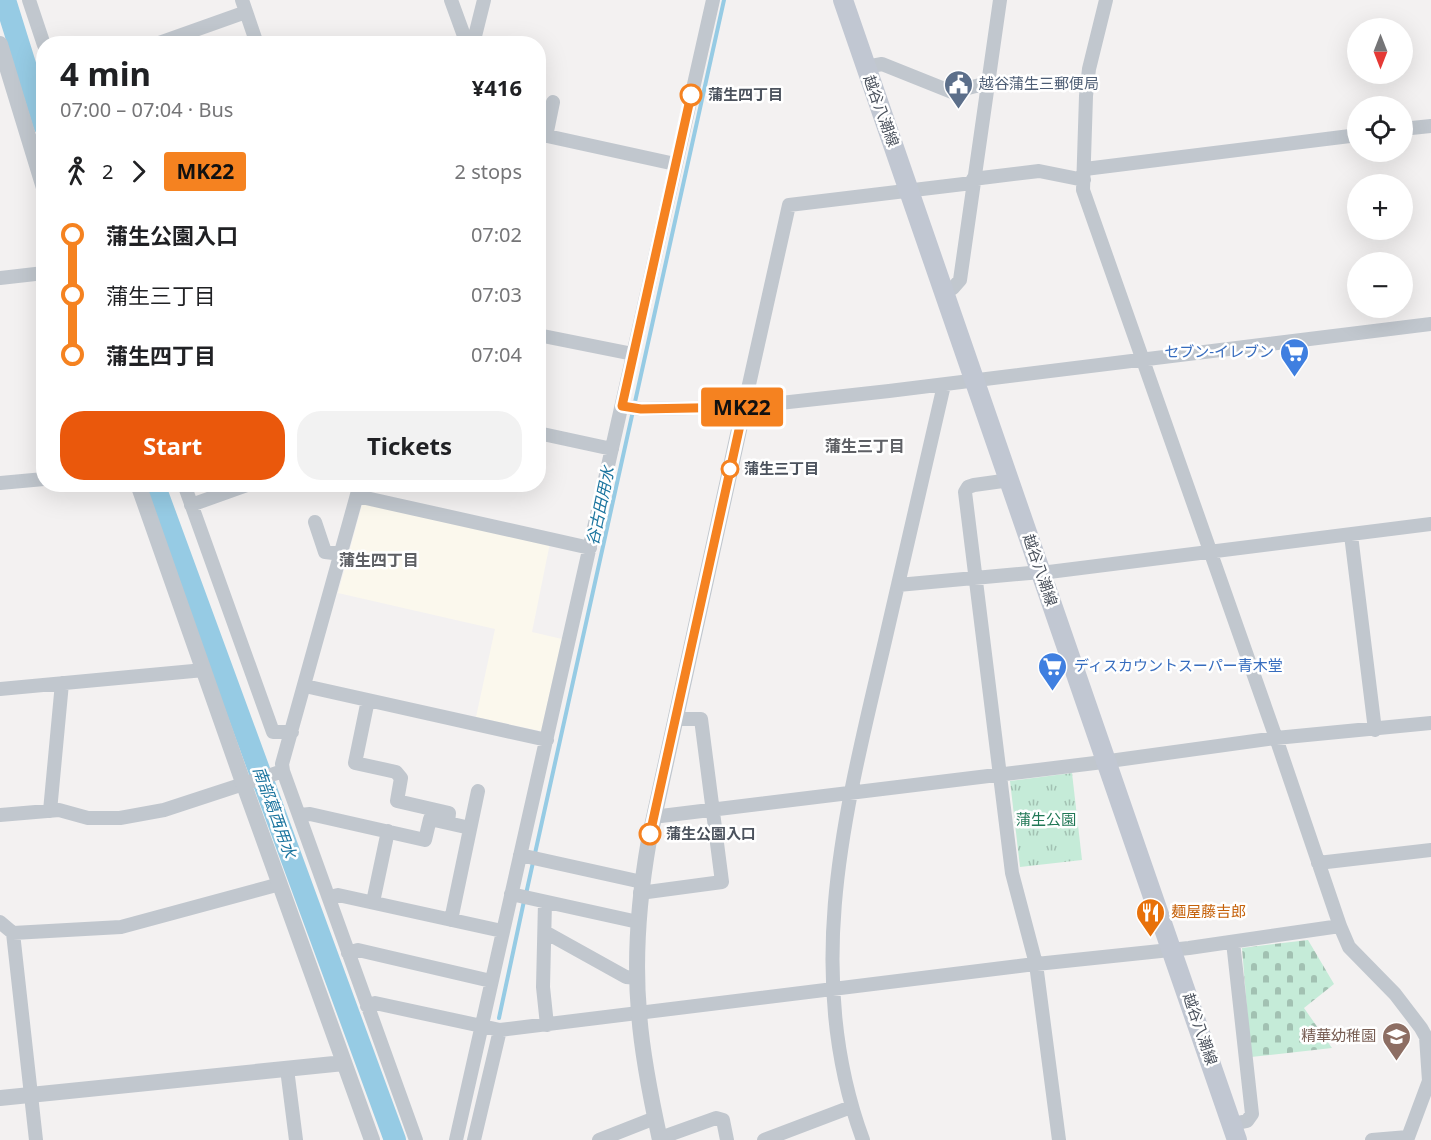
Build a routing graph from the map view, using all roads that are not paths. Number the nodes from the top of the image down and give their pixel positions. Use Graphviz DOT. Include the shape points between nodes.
graph roads {
  1 [pos="29,0"];
  2 [pos="451,0"];
  3 [pos="484,0"];
  4 [pos="713,0"];
  5 [pos="843,0"];
  6 [pos="1000,0"];
  7 [pos="1106,0"];
  8 [pos="244,6"];
  9 [pos="41,36"];
  10 [pos="175,36"];
  11 [pos="255,36"];
  12 [pos="463,36"];
  13 [pos="475,36"];
  14 [pos="0,44"];
  15 [pos="866,67"];
  16 [pos="4,74"];
  17 [pos="988,83"];
  18 [pos="553,102"];
  19 [pos="546,123"];
  20 [pos="1431,126"];
  21 [pos="1413,128"];
  22 [pos="546,136"];
  23 [pos="1347,137"];
  24 [pos="675,164"];
  25 [pos="36,165"];
  26 [pos="1084,174"];
  27 [pos="973,181"];
  28 [pos="910,191"];
  29 [pos="36,274"];
  30 [pos="0,278"];
  31 [pos="944,291"];
  32 [pos="1431,324"];
  33 [pos="546,337"];
  34 [pos="633,354"];
  35 [pos="1142,360"];
  36 [pos="976,381"];
  37 [pos="944,385"];
  38 [pos="622,406"];
  39 [pos="744,407"];
  40 [pos="546,435"];
  41 [pos="612,449"];
  42 [pos="36,480"];
  43 [pos="1010,480"];
  44 [pos="0,483"];
  45 [pos="141,492"];
  46 [pos="187,492"];
  47 [pos="228,492"];
  48 [pos="358,492"];
  49 [pos="365,492"];
  50 [pos="191,505"];
  51 [pos="315,522"];
  52 [pos="1431,524"];
  53 [pos="1351,535"];
  54 [pos="590,548"];
  55 [pos="1210,551"];
  56 [pos="342,554"];
  57 [pos="1041,572"];
  58 [pos="976,578"];
  59 [pos="898,585"];
  60 [pos="204,670"];
  61 [pos="62,683"];
  62 [pos="305,686"];
  63 [pos="0,689"];
  64 [pos="368,700"];
  65 [pos="675,719"];
  66 [pos="1431,723"];
  67 [pos="1375,730"];
  68 [pos="292,732"];
  69 [pos="1276,738"];
  70 [pos="547,740"];
  71 [pos="1107,762"];
  72 [pos="281,772"];
  73 [pos="1000,775"];
  74 [pos="247,784"];
  75 [pos="478,791"];
  76 [pos="850,792"];
  77 [pos="712,810"];
  78 [pos="50,811"];
  79 [pos="0,815"];
  80 [pos="300,815"];
  81 [pos="655,815"];
  82 [pos="448,823"];
  83 [pos="470,828"];
  84 [pos="388,831"];
  85 [pos="1431,850"];
  86 [pos="520,855"];
  87 [pos="1318,863"];
  88 [pos="280,884"];
  89 [pos="641,888"];
  90 [pos="511,894"];
  91 [pos="328,897"];
  92 [pos="373,902"];
  93 [pos="545,902"];
  94 [pos="451,920"];
  95 [pos="0,922"];
  96 [pos="638,922"];
  97 [pos="1340,926"];
  98 [pos="502,931"];
  99 [pos="545,932"];
  100 [pos="13,933"];
  101 [pos="1233,942"];
  102 [pos="1172,949"];
  103 [pos="348,953"];
  104 [pos="1036,964"];
  105 [pos="638,978"];
  106 [pos="491,981"];
  107 [pos="831,990"];
  108 [pos="367,1006"];
  109 [pos="639,1015"];
  110 [pos="547,1025"];
  111 [pos="1426,1027"];
  112 [pos="481,1028"];
  113 [pos="500,1030"];
  114 [pos="344,1063"];
  115 [pos="287,1069"];
  116 [pos="1430,1081"];
  117 [pos="32,1095"];
  118 [pos="0,1098"];
  119 [pos="851,1107"];
  120 [pos="655,1118"];
  121 [pos="1235,1132"];
  122 [pos="660,1139"];
  123 [pos="1408,1139"];
  124 [pos="36,1140"];
  125 [pos="296,1140"];
  126 [pos="372,1140"];
  127 [pos="416,1140"];
  128 [pos="456,1140"];
  129 [pos="474,1140"];
  130 [pos="599,1140"];
  131 [pos="727,1140"];
  132 [pos="764,1140"];
  133 [pos="863,1140"];
  134 [pos="1059,1140"];
  135 [pos="1372,1140"];
  1 -- 9 [label="street"];
  2 -- 12 [label="street"];
  3 -- 13 [label="street"];
  4 -- 24 [label="street"];
  5 -- 15 [label="main road, 越谷八潮線"];
  6 -- 17 [label="street"];
  7 -- 26 [label="street" via="1089,69"];
  8 -- 10 [label="street"];
  8 -- 11 [label="street"];
  14 -- 16 [label="street"];
  15 -- 17 [label="street" via="882,64 952,92"];
  15 -- 28 [label="main road, 越谷八潮線"];
  16 -- 25 [label="street"];
  17 -- 27 [label="street"];
  18 -- 19 [label="street"];
  20 -- 21 [label="street"];
  22 -- 24 [label="street"];
  23 -- 26 [label="street"];
  24 -- 34 [label="street"];
  26 -- 27 [label="street" via="1039,171"];
  26 -- 35 [label="street" via="1083,190"];
  27 -- 28 [label="street"];
  27 -- 31 [label="street" via="960,280"];
  28 -- 31 [label="main road, 越谷八潮線"];
  28 -- 39 [label="street" via="789,205"];
  29 -- 30 [label="street"];
  31 -- 36 [label="main road, 越谷八潮線"];
  32 -- 35 [label="street"];
  33 -- 34 [label="street"];
  34 -- 38 [label="street"];
  35 -- 36 [label="street"];
  35 -- 55 [label="street"];
  36 -- 37 [label="street"];
  36 -- 43 [label="main road, 越谷八潮線"];
  37 -- 39 [label="street"];
  37 -- 59 [label="street"];
  38 -- 39 [label="street"];
  38 -- 41 [label="street"];
  39 -- 65 [label="street"];
  40 -- 41 [label="street"];
  41 -- 54 [label="street"];
  42 -- 44 [label="street"];
  43 -- 57 [label="main road, 越谷八潮線"];
  43 -- 58 [label="street" via="974,485 965,492"];
  45 -- 60 [label="street"];
  46 -- 50 [label="street"];
  47 -- 50 [label="street"];
  48 -- 56 [label="street"];
  49 -- 54 [label="street" via="425,512"];
  50 -- 68 [label="street" via="273,732"];
  51 -- 56 [label="street" via="325,552"];
  52 -- 53 [label="street"];
  53 -- 55 [label="street"];
  53 -- 67 [label="street"];
  54 -- 70 [label="street"];
  55 -- 57 [label="street"];
  55 -- 69 [label="street"];
  56 -- 62 [label="street"];
  57 -- 58 [label="street"];
  57 -- 71 [label="main road, 越谷八潮線"];
  58 -- 59 [label="street"];
  58 -- 73 [label="street"];
  59 -- 76 [label="street"];
  60 -- 61 [label="street"];
  60 -- 74 [label="street"];
  61 -- 63 [label="street"];
  61 -- 78 [label="street"];
  62 -- 64 [label="street"];
  62 -- 68 [label="street"];
  64 -- 70 [label="street"];
  64 -- 82 [label="street" via="355,763 396,772 401,778 397,801 449,813"];
  65 -- 77 [label="street" via="701,719"];
  65 -- 81 [label="street"];
  66 -- 67 [label="street"];
  67 -- 69 [label="street"];
  68 -- 72 [label="street"];
  69 -- 71 [label="street"];
  69 -- 87 [label="street"];
  70 -- 86 [label="street"];
  71 -- 73 [label="street"];
  71 -- 102 [label="main road, 越谷八潮線"];
  72 -- 74 [label="street"];
  72 -- 80 [label="street"];
  73 -- 76 [label="street"];
  73 -- 104 [label="street" via="1012,873"];
  74 -- 78 [label="street" via="164,810 120,818 88,818"];
  74 -- 88 [label="street"];
  75 -- 83 [label="street"];
  76 -- 77 [label="street"];
  76 -- 107 [label="street" via="835,891"];
  77 -- 81 [label="street"];
  77 -- 89 [label="street" via="722,882"];
  78 -- 79 [label="street"];
  80 -- 84 [label="street"];
  80 -- 91 [label="street"];
  81 -- 89 [label="street"];
  82 -- 83 [label="street"];
  82 -- 84 [label="street" via="430,819 425,840"];
  83 -- 94 [label="street"];
  84 -- 92 [label="street"];
  85 -- 87 [label="street"];
  86 -- 89 [label="street"];
  86 -- 90 [label="street"];
  87 -- 97 [label="street"];
  88 -- 100 [label="street" via="121,927"];
  88 -- 114 [label="street"];
  89 -- 96 [label="street"];
  90 -- 93 [label="street"];
  90 -- 98 [label="street"];
  91 -- 92 [label="street" via="338,895"];
  91 -- 103 [label="street"];
  92 -- 94 [label="street"];
  93 -- 96 [label="street"];
  93 -- 99 [label="street"];
  94 -- 98 [label="street"];
  95 -- 100 [label="street"];
  96 -- 105 [label="street"];
  97 -- 101 [label="street"];
  97 -- 111 [label="street" via="1349,946"];
  98 -- 106 [label="street"];
  99 -- 105 [label="street" via="626,977"];
  99 -- 110 [label="street" via="543,987"];
  100 -- 117 [label="street"];
  101 -- 102 [label="street"];
  101 -- 121 [label="street" via="1252,1114"];
  102 -- 104 [label="street"];
  102 -- 121 [label="main road, 越谷八潮線"];
  103 -- 106 [label="street" via="358,951"];
  103 -- 108 [label="street"];
  104 -- 107 [label="street"];
  104 -- 134 [label="street"];
  105 -- 109 [label="street"];
  106 -- 112 [label="street"];
  107 -- 109 [label="street"];
  107 -- 119 [label="street"];
  108 -- 112 [label="street" via="375,1003"];
  108 -- 127 [label="street"];
  109 -- 110 [label="street"];
  109 -- 120 [label="street"];
  110 -- 113 [label="street"];
  111 -- 116 [label="street"];
  112 -- 113 [label="street"];
  112 -- 128 [label="street"];
  113 -- 129 [label="street"];
  114 -- 115 [label="street"];
  114 -- 126 [label="street"];
  115 -- 117 [label="street"];
  115 -- 125 [label="street"];
  116 -- 123 [label="street"];
  117 -- 118 [label="street"];
  117 -- 124 [label="street"];
  119 -- 132 [label="street"];
  119 -- 133 [label="street"];
  120 -- 122 [label="street"];
  120 -- 130 [label="street"];
  122 -- 131 [label="street" via="716,1118 723,1120"];
  123 -- 135 [label="street"];
}
